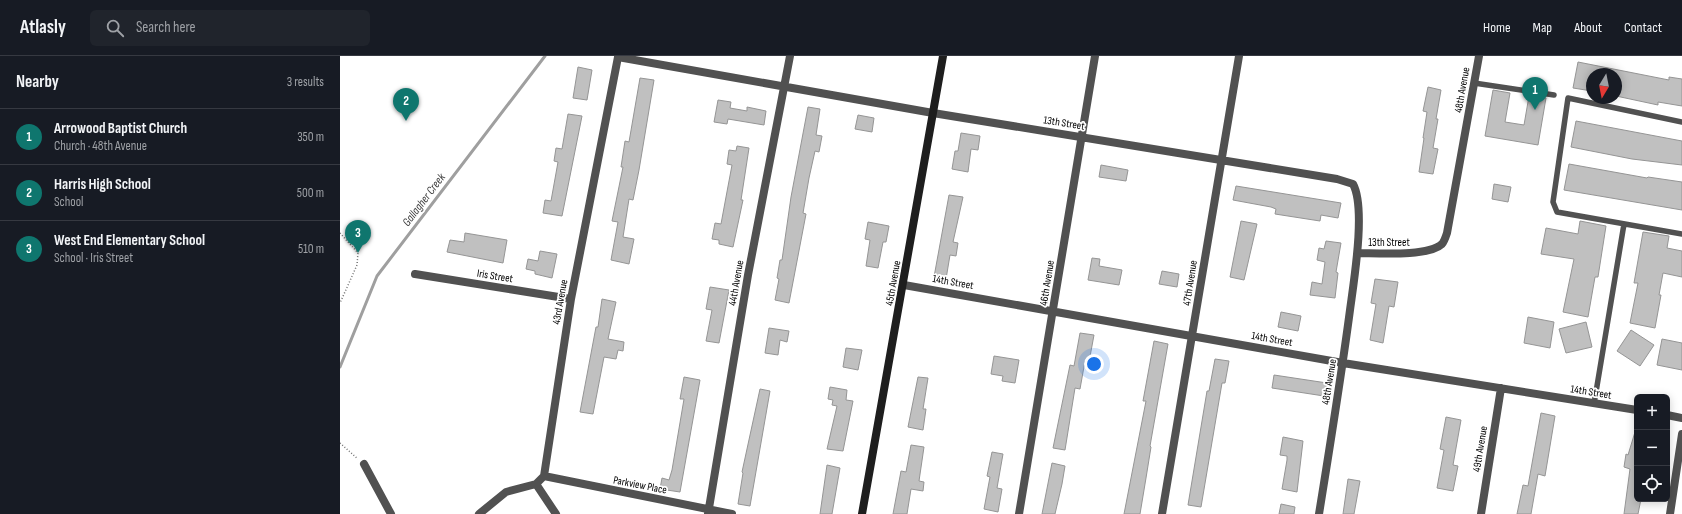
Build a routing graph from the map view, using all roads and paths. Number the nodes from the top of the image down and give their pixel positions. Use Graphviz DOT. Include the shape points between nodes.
graph roads {
  1 [pos="790,56"];
  2 [pos="943,56"];
  3 [pos="1095,56"];
  4 [pos="1239,56"];
  5 [pos="1479,56"];
  6 [pos="618,57"];
  7 [pos="1474,82"];
  8 [pos="785,87"];
  9 [pos="1554,95"];
  10 [pos="933,113"];
  11 [pos="1682,122"];
  12 [pos="1082,137"];
  13 [pos="1222,160"];
  14 [pos="1624,224"];
  15 [pos="340,233"];
  16 [pos="1682,234"];
  17 [pos="1442,244"];
  18 [pos="1358,253"];
  19 [pos="414,274"];
  20 [pos="904,285"];
  21 [pos="571,299"];
  22 [pos="340,303"];
  23 [pos="1053,311"];
  24 [pos="1193,336"];
  25 [pos="1343,363"];
  26 [pos="1501,388"];
  27 [pos="1594,404"];
  28 [pos="1634,410"];
  29 [pos="1670,416"];
  30 [pos="1682,418"];
  31 [pos="1682,434"];
  32 [pos="340,443"];
  33 [pos="364,464"];
  34 [pos="544,476"];
  35 [pos="536,484"];
  36 [pos="708,512"];
  37 [pos="391,514"];
  38 [pos="479,514"];
  39 [pos="556,514"];
  40 [pos="732,514"];
  41 [pos="862,514"];
  42 [pos="1019,514"];
  43 [pos="1162,514"];
  44 [pos="1319,514"];
  45 [pos="1481,514"];
  46 [pos="1670,514"];
  1 -- 8 [label="street, 44th Avenue"];
  2 -- 10 [label="street, 45th Avenue"];
  3 -- 12 [label="street, 46th Avenue"];
  4 -- 13 [label="street, 47th Avenue"];
  5 -- 7 [label="street, 48th Avenue"];
  6 -- 8 [label="street, 13th Street"];
  6 -- 21 [label="street, 43rd Avenue"];
  7 -- 9 [label="lane"];
  7 -- 17 [label="street, 48th Avenue" via="1447,233"];
  8 -- 10 [label="street, 13th Street"];
  8 -- 36 [label="street, 44th Avenue" via="748,275"];
  10 -- 12 [label="street, 13th Street"];
  10 -- 20 [label="street, 45th Avenue"];
  11 -- 14 [label="lane" via="1568,98 1553,202 1557,212"];
  12 -- 13 [label="street, 13th Street"];
  12 -- 23 [label="street, 46th Avenue"];
  13 -- 18 [label="street, 13th Street" via="1337,179 1353,184 1358,193"];
  13 -- 24 [label="street, 47th Avenue"];
  14 -- 16 [label="lane"];
  14 -- 27 [label="lane"];
  15 -- 22 [label="path" via="358,253 357,265"];
  17 -- 18 [label="street, 13th Street" via="1416,253"];
  18 -- 25 [label="street, 48th Avenue"];
  19 -- 21 [label="street, Iris Street"];
  20 -- 23 [label="street, 14th Street"];
  20 -- 41 [label="street, 45th Avenue"];
  21 -- 34 [label="street, 43rd Avenue"];
  23 -- 24 [label="street, 14th Street"];
  23 -- 42 [label="street, 46th Avenue"];
  24 -- 25 [label="street, 14th Street"];
  24 -- 43 [label="street, 47th Avenue"];
  25 -- 26 [label="street, 14th Street"];
  25 -- 44 [label="street, 48th Avenue"];
  26 -- 27 [label="street, 14th Street"];
  26 -- 45 [label="street, 49th Avenue"];
  27 -- 28 [label="street, 14th Street"];
  29 -- 30 [label="street"];
  31 -- 46 [label="street"];
  32 -- 33 [label="path"];
  33 -- 37 [label="street"];
  34 -- 35 [label="street"];
  34 -- 36 [label="street, Parkview Place"];
  35 -- 38 [label="street" via="506,492"];
  35 -- 39 [label="street"];
  36 -- 40 [label="street, Parkview Place"];
}
